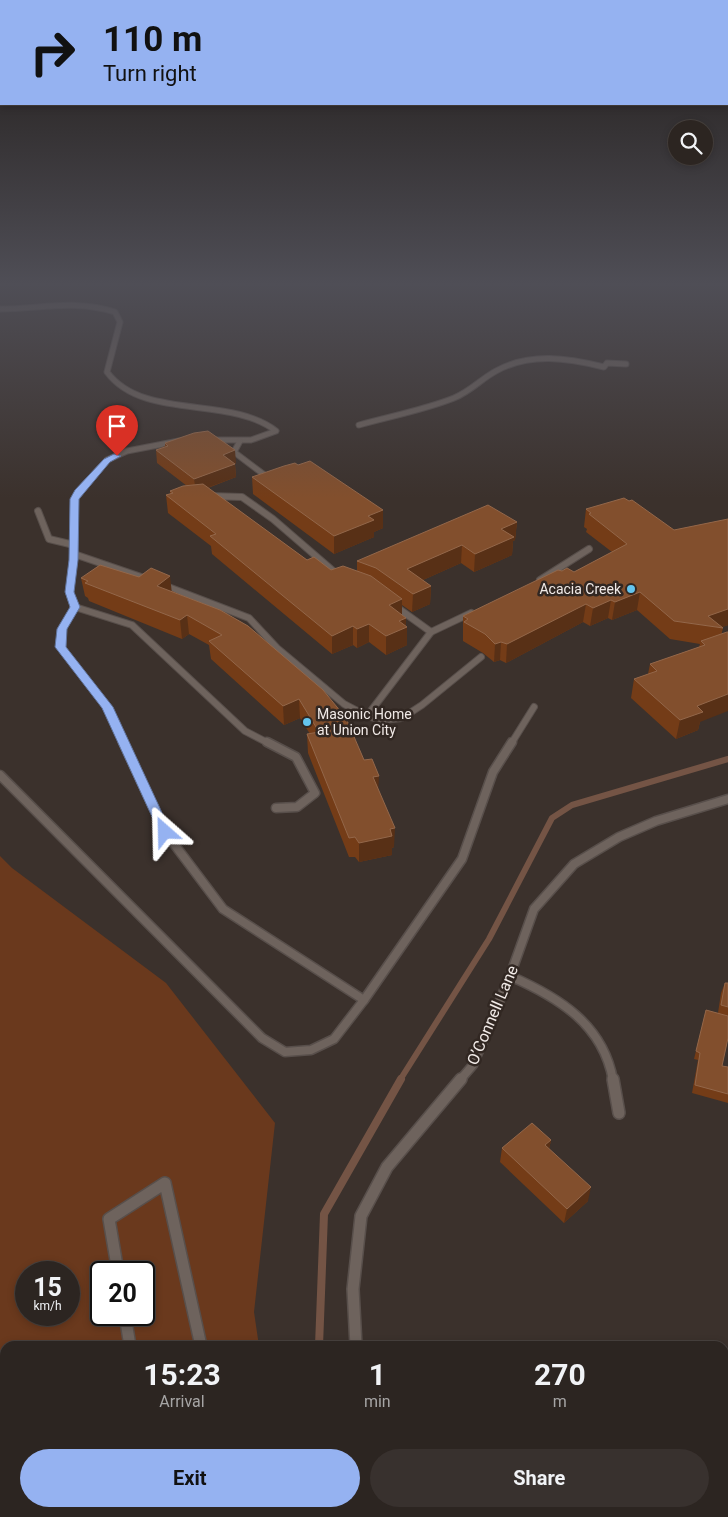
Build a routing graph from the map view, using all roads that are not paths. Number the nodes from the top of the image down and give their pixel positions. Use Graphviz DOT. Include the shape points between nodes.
graph roads {
  1 [pos="111,356"];
  2 [pos="626,364"];
  3 [pos="359,425"];
  4 [pos="188,440"];
  5 [pos="205,440"];
  6 [pos="240,441"];
  7 [pos="274,482"];
  8 [pos="204,496"];
  9 [pos="38,511"];
  10 [pos="74,544"];
  11 [pos="589,548"];
  12 [pos="74,554"];
  13 [pos="347,580"];
  14 [pos="529,585"];
  15 [pos="387,601"];
  16 [pos="75,607"];
  17 [pos="478,610"];
  18 [pos="432,632"];
  19 [pos="481,657"];
  20 [pos="534,707"];
  21 [pos="366,716"];
  22 [pos="0,775"];
  23 [pos="728,799"];
  24 [pos="276,808"];
  25 [pos="510,976"];
  26 [pos="364,1000"];
  27 [pos="618,1113"];
  28 [pos="116,1261"];
  29 [pos="127,1326"];
  30 [pos="129,1341"];
  31 [pos="200,1341"];
  32 [pos="356,1341"];
  1 -- 6 [label="lane" via="107,372 113,382 128,390 171,404 230,411 256,418 276,431"];
  2 -- 3 [label="lane" via="607,363 604,367 579,361 518,360 467,392 421,409"];
  4 -- 10 [label="lane" via="155,444 107,460 75,499"];
  5 -- 6 [label="lane"];
  6 -- 7 [label="lane" via="234,452"];
  8 -- 13 [label="lane" via="234,495 242,498 273,519"];
  9 -- 10 [label="lane" via="49,539"];
  10 -- 12 [label="lane"];
  11 -- 14 [label="lane"];
  12 -- 16 [label="lane" via="69,592"];
  12 -- 21 [label="lane" via="249,618 277,648 344,704"];
  15 -- 18 [label="lane"];
  16 -- 24 [label="lane" via="132,625 245,731 296,757 315,793 298,807"];
  16 -- 26 [label="lane" via="62,629 60,647 107,707 165,832 223,909"];
  17 -- 18 [label="lane"];
  18 -- 21 [label="lane"];
  19 -- 21 [label="lane" via="402,718 383,720"];
  20 -- 26 [label="lane" via="493,772 462,859"];
  22 -- 26 [label="lane" via="262,1038 285,1052 311,1050 334,1039"];
  23 -- 25 [label="lane, O’Connell Lane" via="626,834 574,864 534,909"];
  25 -- 27 [label="lane" via="552,994 580,1016 608,1060"];
  25 -- 32 [label="lane, O’Connell Lane" via="473,1065 386,1167 361,1216 353,1289"];
  28 -- 31 [label="lane" via="109,1219 165,1183"];
  29 -- 30 [label="lane"];
}
